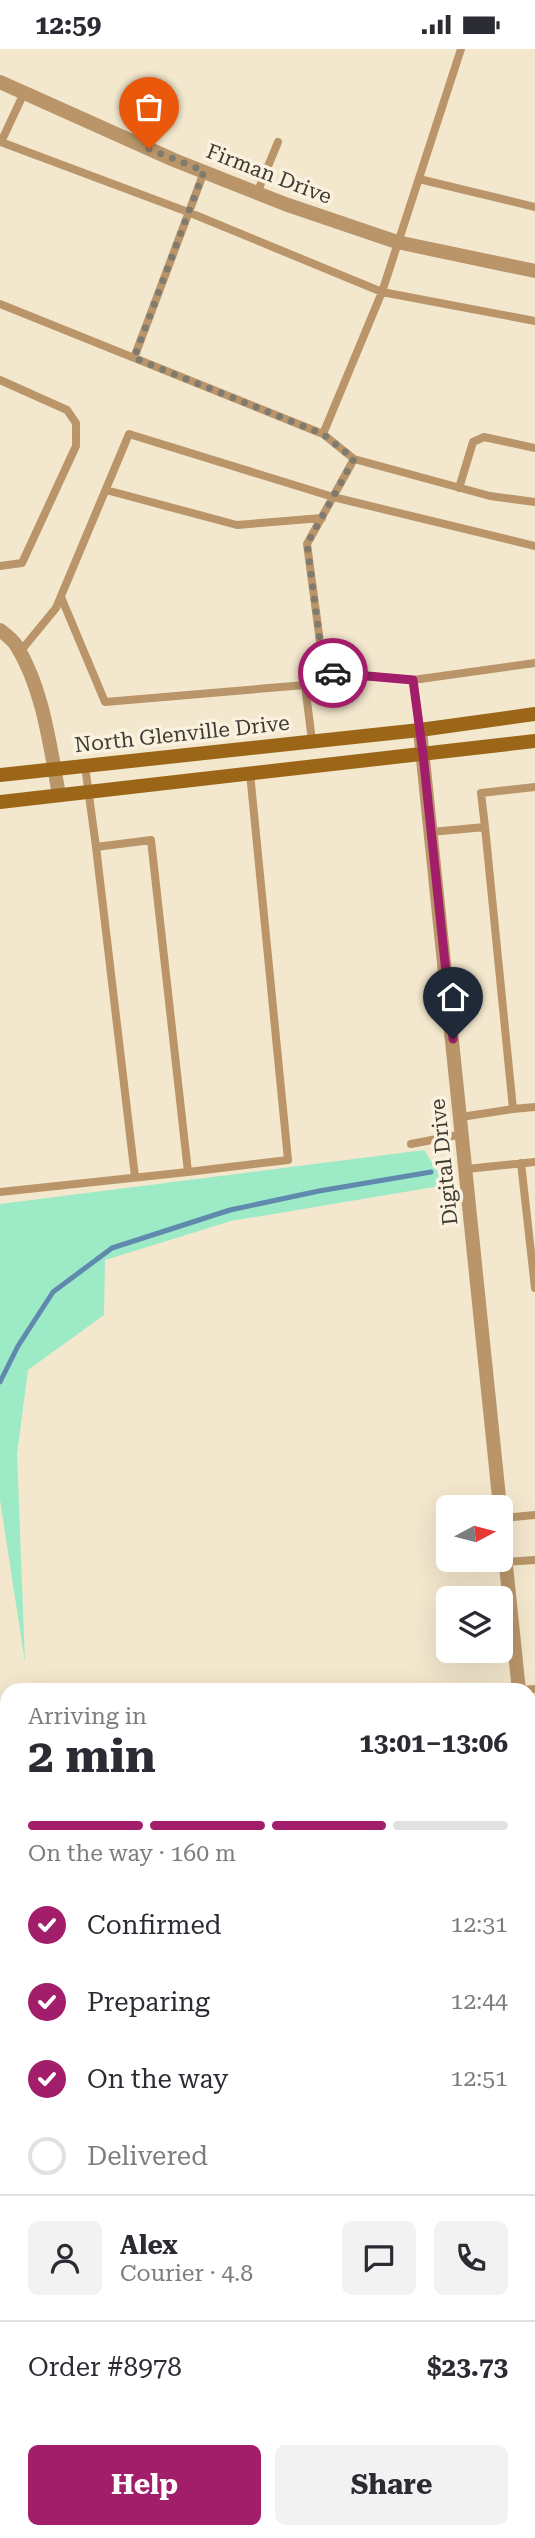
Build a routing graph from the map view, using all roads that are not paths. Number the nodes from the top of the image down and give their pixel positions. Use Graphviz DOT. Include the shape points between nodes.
graph roads {
  1 [pos="461,49"];
  2 [pos="0,82"];
  3 [pos="24,93"];
  4 [pos="0,142"];
  5 [pos="278,142"];
  6 [pos="204,171"];
  7 [pos="419,179"];
  8 [pos="257,193"];
  9 [pos="535,207"];
  10 [pos="188,212"];
  11 [pos="397,242"];
  12 [pos="535,271"];
  13 [pos="382,292"];
  14 [pos="0,304"];
  15 [pos="535,321"];
  16 [pos="134,358"];
  17 [pos="0,380"];
  18 [pos="323,434"];
  19 [pos="535,448"];
  20 [pos="354,459"];
  21 [pos="459,488"];
  22 [pos="106,490"];
  23 [pos="333,497"];
  24 [pos="535,502"];
  25 [pos="322,518"];
  26 [pos="535,546"];
  27 [pos="1,569"];
  28 [pos="61,597"];
  29 [pos="0,630"];
  30 [pos="19,653"];
  31 [pos="535,663"];
  32 [pos="324,672"];
  33 [pos="413,680"];
  34 [pos="305,685"];
  35 [pos="535,714"];
  36 [pos="420,730"];
  37 [pos="312,741"];
  38 [pos="535,741"];
  39 [pos="423,754"];
  40 [pos="85,766"];
  41 [pos="54,769"];
  42 [pos="250,773"];
  43 [pos="0,775"];
  44 [pos="535,787"];
  45 [pos="88,792"];
  46 [pos="59,795"];
  47 [pos="0,802"];
  48 [pos="485,827"];
  49 [pos="431,832"];
  50 [pos="96,847"];
  51 [pos="535,1107"];
  52 [pos="513,1109"];
  53 [pos="461,1117"];
  54 [pos="463,1134"];
  55 [pos="411,1144"];
  56 [pos="535,1162"];
  57 [pos="521,1163"];
  58 [pos="466,1169"];
  59 [pos="188,1172"];
  60 [pos="135,1177"];
  61 [pos="0,1192"];
  62 [pos="535,1288"];
  63 [pos="499,1495"];
  64 [pos="513,1512"];
  65 [pos="535,1515"];
  66 [pos="535,1560"];
  67 [pos="513,1562"];
  68 [pos="507,1572"];
  69 [pos="518,1683"];
  1 -- 7 [label="lane"];
  2 -- 3 [label="street, Firman Drive"];
  3 -- 4 [label="lane"];
  3 -- 6 [label="street, Firman Drive"];
  4 -- 10 [label="lane"];
  5 -- 8 [label="lane"];
  6 -- 8 [label="street, Firman Drive"];
  6 -- 10 [label="lane"];
  7 -- 9 [label="lane"];
  7 -- 11 [label="lane"];
  8 -- 11 [label="street, Firman Drive"];
  10 -- 13 [label="lane"];
  10 -- 16 [label="lane"];
  11 -- 12 [label="street, Firman Drive"];
  11 -- 13 [label="lane"];
  13 -- 15 [label="lane"];
  13 -- 18 [label="lane"];
  14 -- 16 [label="lane"];
  16 -- 18 [label="lane"];
  17 -- 27 [label="lane" via="67,410 76,423 76,446 22,563"];
  18 -- 20 [label="lane"];
  19 -- 21 [label="lane" via="484,437 473,442"];
  20 -- 21 [label="lane"];
  20 -- 23 [label="lane"];
  21 -- 24 [label="lane"];
  22 -- 23 [label="lane" via="129,434"];
  22 -- 25 [label="lane" via="237,525"];
  22 -- 28 [label="lane"];
  23 -- 25 [label="lane"];
  23 -- 26 [label="lane"];
  25 -- 32 [label="lane" via="307,544"];
  28 -- 30 [label="lane"];
  28 -- 34 [label="lane" via="105,702"];
  29 -- 30 [label="street"];
  30 -- 41 [label="street" via="32,678"];
  31 -- 33 [label="lane"];
  32 -- 33 [label="lane"];
  32 -- 34 [label="lane"];
  33 -- 36 [label="lane"];
  34 -- 37 [label="lane"];
  35 -- 36 [label="street, North Glenville Drive"];
  36 -- 37 [label="street, North Glenville Drive"];
  36 -- 39 [label="street, Digital Drive"];
  37 -- 40 [label="street, North Glenville Drive"];
  38 -- 39 [label="street"];
  39 -- 42 [label="street"];
  39 -- 49 [label="street, Digital Drive"];
  40 -- 41 [label="street, North Glenville Drive"];
  40 -- 45 [label="lane"];
  41 -- 43 [label="street, North Glenville Drive"];
  41 -- 46 [label="street"];
  42 -- 45 [label="street"];
  42 -- 59 [label="lane" via="288,1160"];
  44 -- 48 [label="lane" via="481,793"];
  45 -- 46 [label="street"];
  45 -- 50 [label="lane"];
  46 -- 47 [label="street"];
  48 -- 49 [label="lane"];
  48 -- 52 [label="lane"];
  49 -- 53 [label="street, Digital Drive"];
  50 -- 59 [label="lane" via="151,840"];
  50 -- 60 [label="lane"];
  51 -- 52 [label="lane"];
  52 -- 53 [label="lane"];
  53 -- 54 [label="street, Digital Drive"];
  54 -- 55 [label="lane"];
  54 -- 58 [label="street, Digital Drive"];
  56 -- 57 [label="lane"];
  57 -- 58 [label="lane"];
  57 -- 62 [label="lane"];
  58 -- 63 [label="street, Digital Drive"];
  59 -- 60 [label="lane"];
  60 -- 61 [label="lane"];
  64 -- 65 [label="lane"];
  66 -- 67 [label="lane"];
  68 -- 69 [label="street, Digital Drive"];
}
